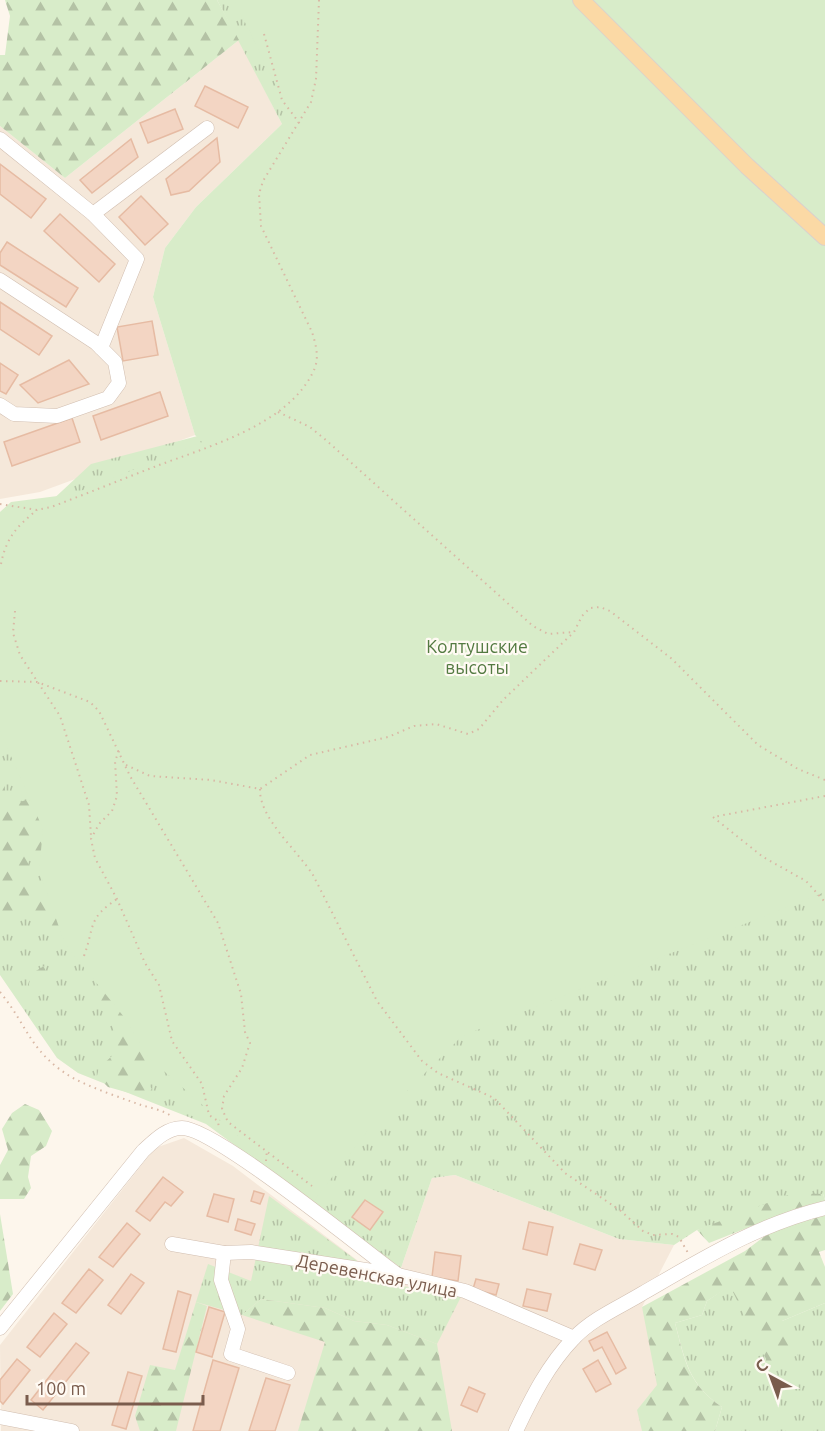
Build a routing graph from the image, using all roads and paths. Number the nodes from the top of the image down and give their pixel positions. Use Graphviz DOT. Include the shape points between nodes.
graph roads {
  1 [pos="319,0"];
  2 [pos="581,0"];
  3 [pos="264,34"];
  4 [pos="300,124"];
  5 [pos="207,128"];
  6 [pos="0,139"];
  7 [pos="93,214"];
  8 [pos="825,237"];
  9 [pos="0,280"];
  10 [pos="101,348"];
  11 [pos="0,405"];
  12 [pos="276,412"];
  13 [pos="7,416"];
  14 [pos="0,504"];
  15 [pos="37,510"];
  16 [pos="1,564"];
  17 [pos="15,611"];
  18 [pos="574,632"];
  19 [pos="0,681"];
  20 [pos="37,682"];
  21 [pos="119,751"];
  22 [pos="126,765"];
  23 [pos="825,780"];
  24 [pos="260,789"];
  25 [pos="825,796"];
  26 [pos="91,839"];
  27 [pos="117,899"];
  28 [pos="825,902"];
  29 [pos="84,956"];
  30 [pos="0,992"];
  31 [pos="162,1112"];
  32 [pos="167,1113"];
  33 [pos="171,1117"];
  34 [pos="218,1144"];
  35 [pos="312,1186"];
  36 [pos="825,1208"];
  37 [pos="172,1244"];
  38 [pos="224,1253"];
  39 [pos="695,1264"];
  40 [pos="398,1275"];
  41 [pos="0,1328"];
  42 [pos="574,1338"];
  43 [pos="288,1373"];
  44 [pos="0,1417"];
  45 [pos="72,1431"];
  46 [pos="516,1431"];
  1 -- 4 [label="path" via="316,79"];
  2 -- 8 [label="main road" via="747,166"];
  3 -- 4 [label="path" via="282,100"];
  4 -- 12 [label="path" via="263,181 259,194 261,226 318,350 314,371 298,393"];
  5 -- 7 [label="street"];
  6 -- 7 [label="street"];
  7 -- 10 [label="street" via="137,259"];
  9 -- 10 [label="street"];
  10 -- 13 [label="street" via="115,362 119,383 108,398 57,416"];
  11 -- 13 [label="street"];
  12 -- 15 [label="path" via="247,431"];
  12 -- 18 [label="path" via="319,434 533,626 548,634"];
  14 -- 15 [label="path"];
  15 -- 16 [label="path" via="17,525 5,544"];
  17 -- 20 [label="path" via="12,633"];
  18 -- 23 [label="path" via="590,608 610,610 700,685 758,745"];
  18 -- 24 [label="path" via="503,700 479,729 468,734 436,724 414,726 388,737 310,755"];
  19 -- 20 [label="path"];
  20 -- 21 [label="path" via="90,702 99,711"];
  20 -- 26 [label="path" via="60,716 89,806"];
  21 -- 22 [label="path"];
  21 -- 26 [label="path" via="115,762 117,796 112,811"];
  22 -- 24 [label="path" via="150,776 211,780"];
  22 -- 35 [label="path" via="218,923 241,994 250,1043 222,1109 228,1122"];
  24 -- 39 [label="path" via="259,801 313,875 377,1000 422,1061 447,1078 494,1098 565,1173 643,1231 679,1238"];
  25 -- 28 [label="path" via="713,817 763,857 806,881"];
  26 -- 27 [label="path" via="95,858"];
  27 -- 29 [label="path" via="92,921"];
  27 -- 34 [label="path" via="159,985 172,1041 202,1084 209,1114 218,1120"];
  30 -- 31 [label="path" via="20,1015 31,1042 50,1062 74,1078"];
  31 -- 32 [label="path"];
  31 -- 33 [label="path" via="165,1118"];
  34 -- 40 [label="street"];
  34 -- 41 [label="street" via="198,1131 180,1128 164,1133 115,1183"];
  36 -- 39 [label="street" via="768,1226"];
  37 -- 38 [label="street, Деревенская улица"];
  38 -- 40 [label="street, Деревенская улица" via="251,1252"];
  38 -- 43 [label="street" via="221,1280 238,1329 231,1354"];
  39 -- 42 [label="street" via="597,1319"];
  40 -- 42 [label="street, Деревенская улица" via="465,1292"];
  42 -- 46 [label="street" via="537,1385"];
  44 -- 45 [label="street"];
}
